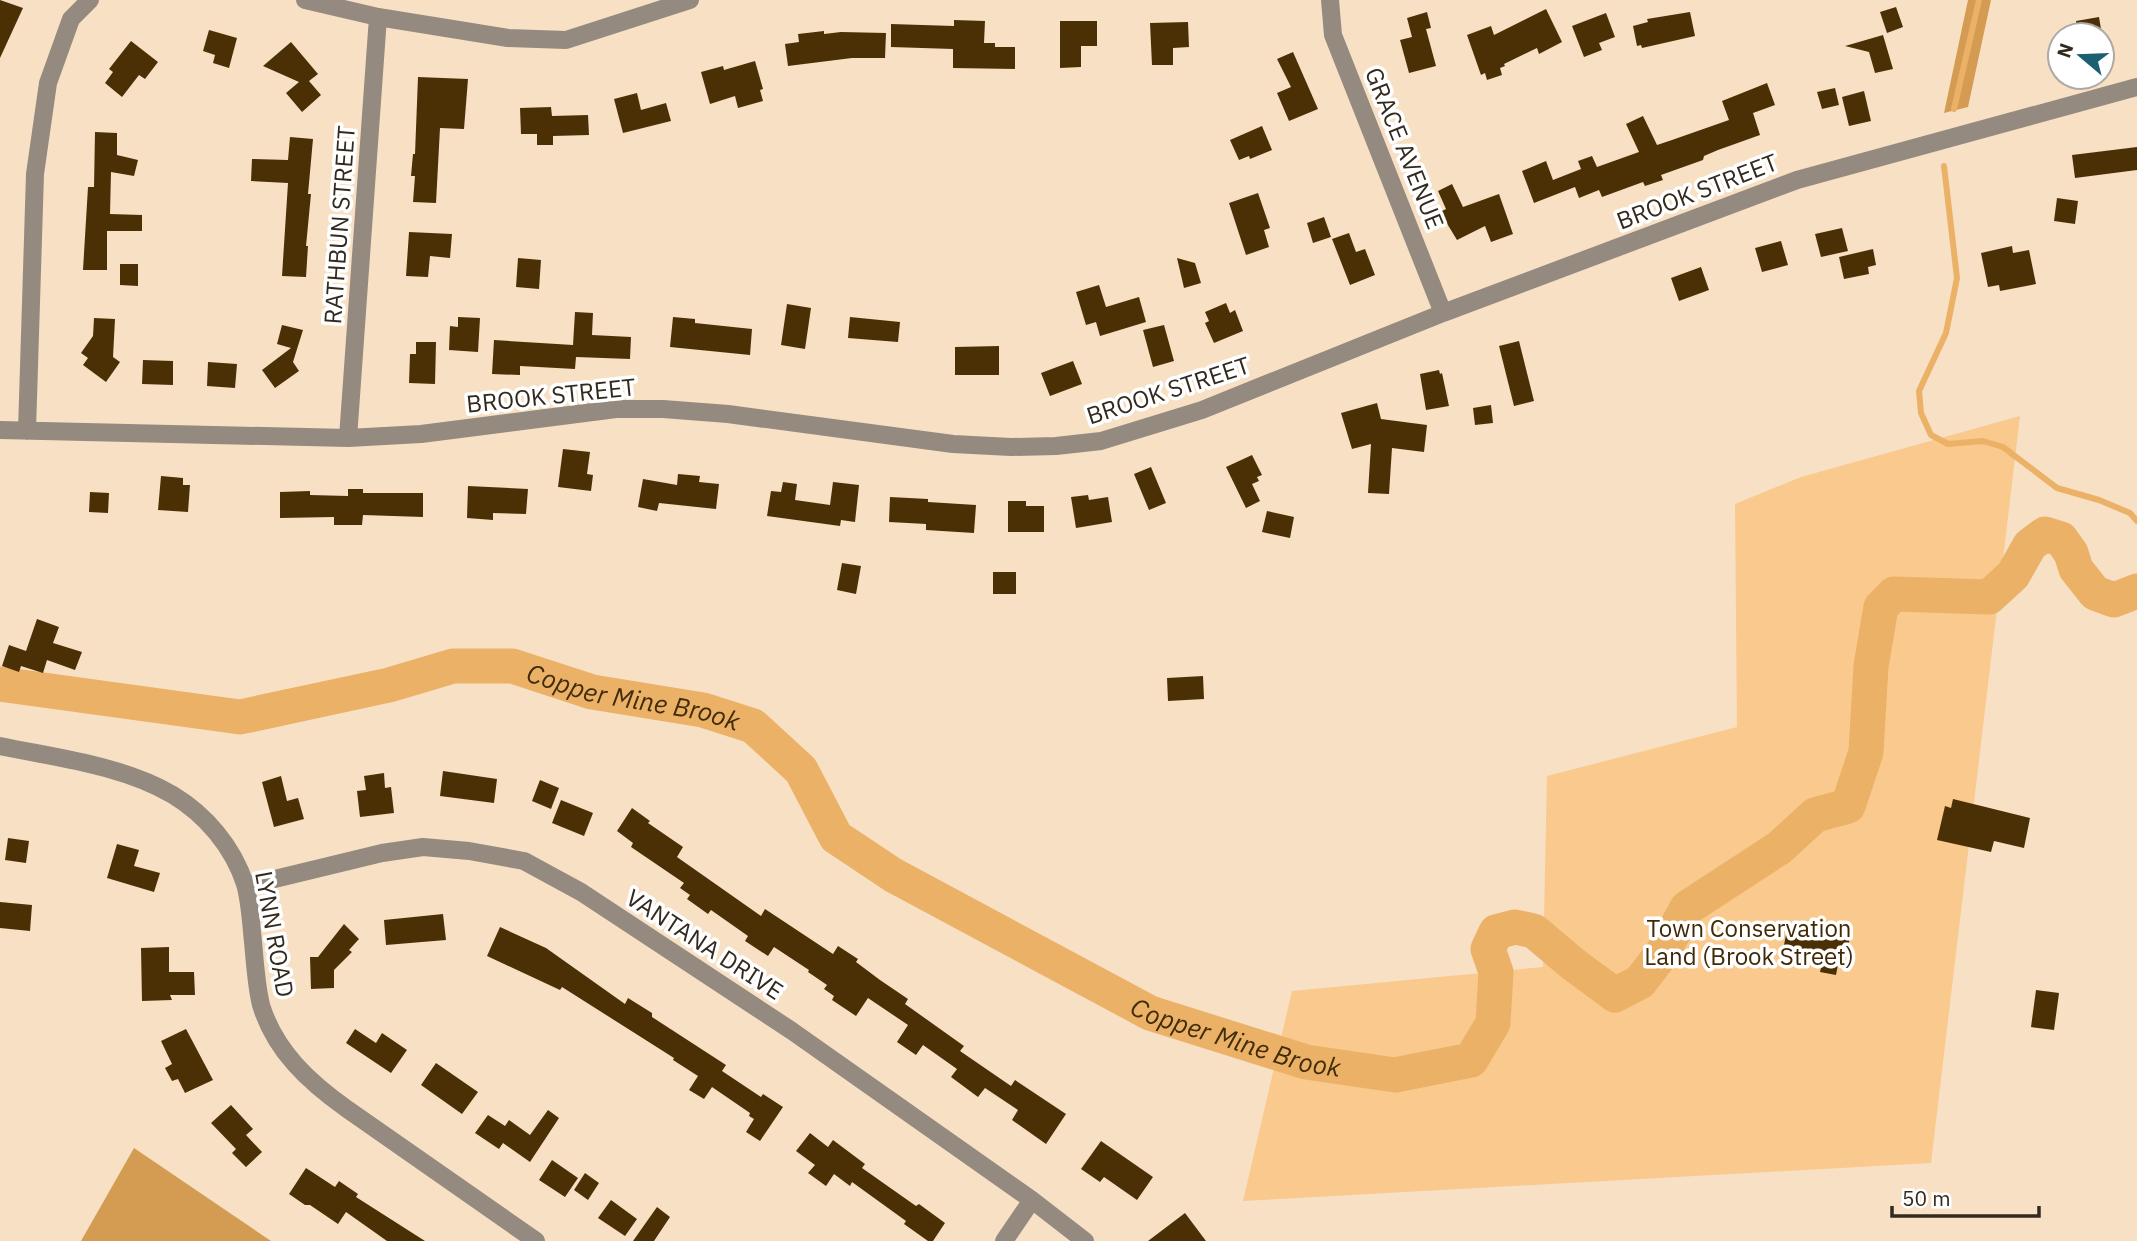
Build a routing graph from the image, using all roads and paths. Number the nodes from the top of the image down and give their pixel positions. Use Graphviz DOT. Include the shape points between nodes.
graph roads {
  1 [pos="90,0"];
  2 [pos="305,0"];
  3 [pos="690,0"];
  4 [pos="1330,0"];
  5 [pos="378,16"];
  6 [pos="2137,87"];
  7 [pos="1443,313"];
  8 [pos="0,430"];
  9 [pos="27,431"];
  10 [pos="348,438"];
  11 [pos="0,746"];
  12 [pos="246,886"];
  13 [pos="1032,1200"];
  14 [pos="536,1241"];
  15 [pos="1004,1241"];
  16 [pos="1085,1241"];
  1 -- 9 [label="street" via="71,19 48,83 35,174"];
  2 -- 5 [label="street"];
  3 -- 5 [label="street" via="566,40 508,38"];
  4 -- 7 [label="street, GRACE AVENUE" via="1333,35"];
  5 -- 10 [label="street, RATHBUN STREET"];
  6 -- 7 [label="street, BROOK STREET" via="1797,180"];
  7 -- 10 [label="street, BROOK STREET" via="1202,410 1101,441 1011,447 953,444 663,409 585,412 421,435"];
  8 -- 9 [label="street, BROOK STREET"];
  9 -- 10 [label="street, BROOK STREET"];
  11 -- 12 [label="street, LYNN ROAD" via="138,778 171,794 220,838"];
  12 -- 13 [label="street, VANTANA DRIVE" via="423,847 524,861 581,892 792,1031"];
  12 -- 14 [label="street, LYNN ROAD" via="261,1004 272,1033 296,1068"];
  13 -- 15 [label="street"];
  13 -- 16 [label="street, VANTANA DRIVE"];
}
